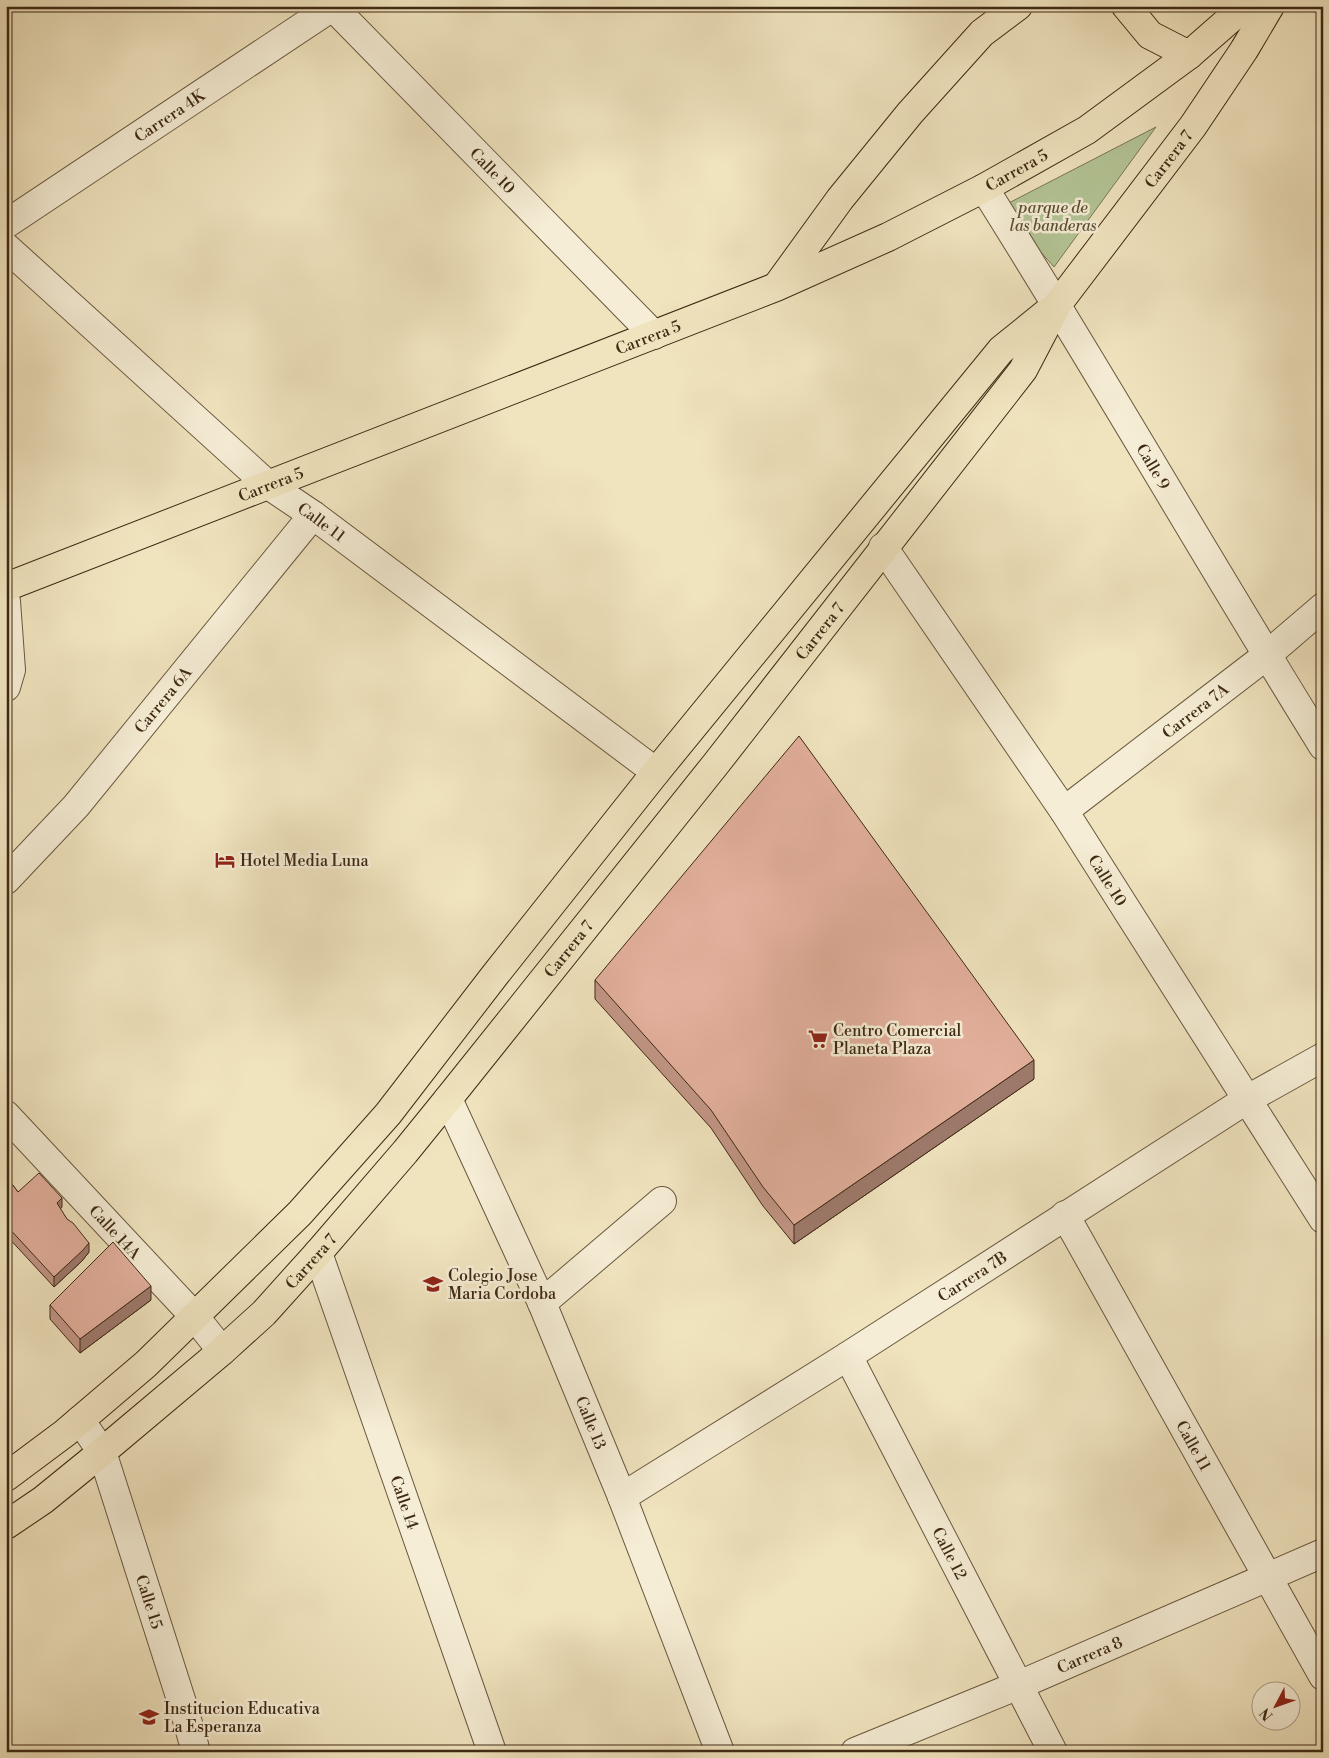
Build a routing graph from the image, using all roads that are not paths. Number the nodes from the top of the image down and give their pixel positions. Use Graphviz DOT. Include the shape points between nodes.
graph roads {
  1 [pos="332,6"];
  2 [pos="1018,6"];
  3 [pos="1126,6"];
  4 [pos="1245,6"];
  5 [pos="1270,6"];
  6 [pos="1189,55"];
  7 [pos="984,188"];
  8 [pos="6,224"];
  9 [pos="6,247"];
  10 [pos="776,288"];
  11 [pos="1057,305"];
  12 [pos="654,335"];
  13 [pos="267,484"];
  14 [pos="313,515"];
  15 [pos="883,547"];
  16 [pos="6,587"];
  17 [pos="6,601"];
  18 [pos="1323,607"];
  19 [pos="1266,656"];
  20 [pos="6,687"];
  21 [pos="1323,746"];
  22 [pos="656,772"];
  23 [pos="1064,812"];
  24 [pos="6,880"];
  25 [pos="1323,1057"];
  26 [pos="448,1099"];
  27 [pos="1246,1100"];
  28 [pos="6,1116"];
  29 [pos="662,1201"];
  30 [pos="1065,1215"];
  31 [pos="1323,1220"];
  32 [pos="318,1253"];
  33 [pos="542,1303"];
  34 [pos="195,1316"];
  35 [pos="222,1351"];
  36 [pos="848,1356"];
  37 [pos="80,1420"];
  38 [pos="102,1452"];
  39 [pos="6,1477"];
  40 [pos="622,1498"];
  41 [pos="6,1525"];
  42 [pos="1323,1553"];
  43 [pos="1268,1576"];
  44 [pos="1323,1676"];
  45 [pos="1019,1685"];
  46 [pos="196,1752"];
  47 [pos="492,1752"];
  48 [pos="720,1752"];
  49 [pos="855,1752"];
  50 [pos="1054,1752"];
  1 -- 8 [label="street, Carrera 4K"];
  1 -- 12 [label="street, Calle 10"];
  2 -- 10 [label="main road" via="982,33 910,113 840,199"];
  3 -- 6 [label="main road" via="1150,35"];
  4 -- 6 [label="main road, Carrera 5"];
  5 -- 11 [label="main road, Carrera 7" via="1193,126"];
  6 -- 7 [label="main road, Carrera 5" via="1087,130"];
  7 -- 10 [label="main road, Carrera 5" via="888,237"];
  7 -- 11 [label="street, Calle 9"];
  9 -- 13 [label="street, Calle 11"];
  10 -- 12 [label="main road, Carrera 5"];
  11 -- 15 [label="main road, Carrera 7" via="1023,370"];
  11 -- 19 [label="street, Calle 9"];
  11 -- 22 [label="main road, Carrera 7" via="1001,350"];
  12 -- 13 [label="main road, Carrera 5"];
  13 -- 14 [label="street, Calle 11"];
  13 -- 16 [label="main road, Carrera 5"];
  14 -- 22 [label="street, Calle 11"];
  14 -- 24 [label="street, Carrera 6A" via="76,806"];
  15 -- 23 [label="street, Calle 10"];
  15 -- 26 [label="main road, Carrera 7"];
  17 -- 20 [label="street" via="11,670"];
  18 -- 19 [label="street, Carrera 7A"];
  19 -- 21 [label="street, Calle 9"];
  19 -- 23 [label="street, Carrera 7A"];
  22 -- 34 [label="main road, Carrera 7" via="388,1114 300,1213"];
  23 -- 27 [label="street, Calle 10"];
  25 -- 27 [label="street, Carrera 7B"];
  26 -- 32 [label="main road, Carrera 7"];
  26 -- 33 [label="street, Calle 13"];
  27 -- 30 [label="street, Carrera 7B"];
  27 -- 31 [label="street, Calle 10"];
  28 -- 34 [label="street, Calle 14A"];
  29 -- 33 [label="street"];
  30 -- 36 [label="street, Carrera 7B"];
  30 -- 43 [label="street, Calle 11"];
  32 -- 35 [label="main road, Carrera 7" via="264,1313"];
  32 -- 47 [label="street, Calle 14"];
  33 -- 40 [label="street, Calle 13"];
  34 -- 35 [label="street, Calle 14A"];
  34 -- 37 [label="main road, Carrera 7" via="146,1364"];
  35 -- 38 [label="main road, Carrera 7"];
  36 -- 40 [label="street, Carrera 7B"];
  36 -- 45 [label="street, Calle 12"];
  37 -- 38 [label="street, Calle 15"];
  37 -- 39 [label="main road, Carrera 7"];
  38 -- 41 [label="main road, Carrera 7"];
  38 -- 46 [label="street, Calle 15"];
  40 -- 48 [label="street, Calle 13"];
  42 -- 43 [label="street, Carrera 8"];
  43 -- 44 [label="street, Calle 11"];
  43 -- 45 [label="street, Carrera 8"];
  45 -- 49 [label="street, Carrera 8"];
  45 -- 50 [label="street, Calle 12"];
}
